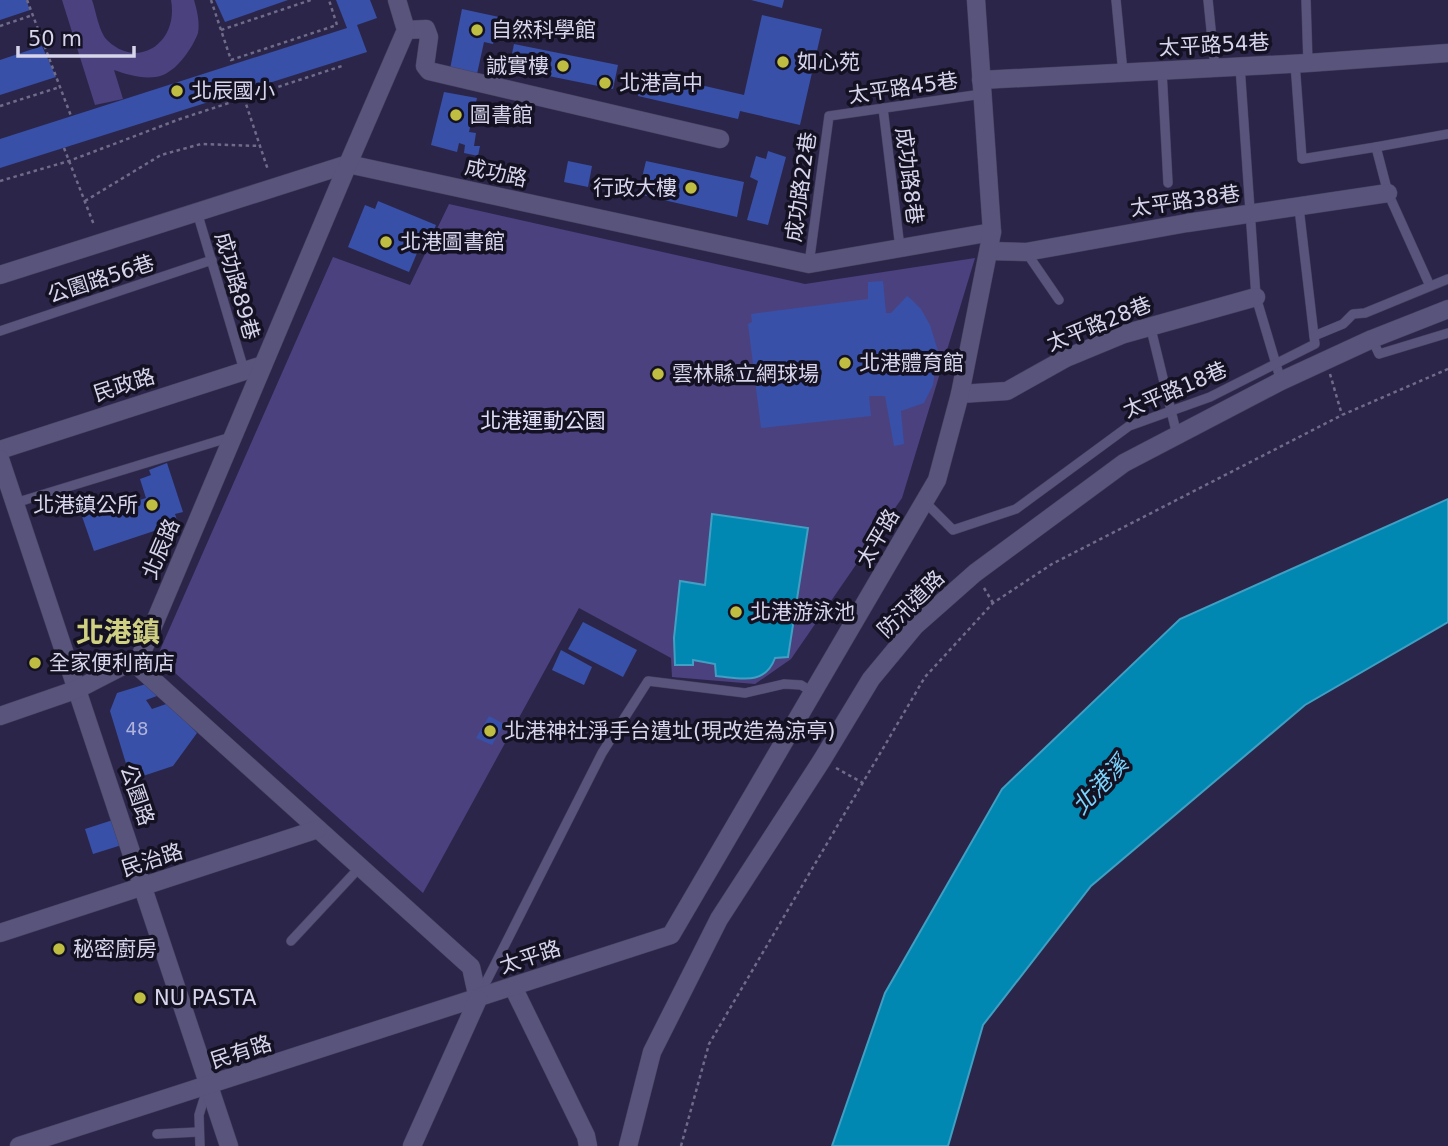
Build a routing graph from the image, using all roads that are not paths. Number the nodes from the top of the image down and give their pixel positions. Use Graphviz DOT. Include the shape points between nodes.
graph roads {
  1 [pos="397,0"];
  2 [pos="976,0"];
  3 [pos="1116,0"];
  4 [pos="1208,0"];
  5 [pos="1306,0"];
  6 [pos="406,30"];
  7 [pos="1448,53"];
  8 [pos="1301,63"];
  9 [pos="1240,66"];
  10 [pos="1215,68"];
  11 [pos="1162,71"];
  12 [pos="1123,73"];
  13 [pos="982,87"];
  14 [pos="883,108"];
  15 [pos="829,116"];
  16 [pos="1448,134"];
  17 [pos="720,139"];
  18 [pos="1376,147"];
  19 [pos="348,164"];
  20 [pos="1168,183"];
  21 [pos="1388,193"];
  22 [pos="1299,208"];
  23 [pos="197,212"];
  24 [pos="1249,215"];
  25 [pos="992,232"];
  26 [pos="900,248"];
  27 [pos="989,251"];
  28 [pos="1026,252"];
  29 [pos="212,260"];
  30 [pos="809,264"];
  31 [pos="0,275"];
  32 [pos="1448,279"];
  33 [pos="1430,286"];
  34 [pos="1256,297"];
  35 [pos="1059,300"];
  36 [pos="1448,309"];
  37 [pos="1150,326"];
  38 [pos="0,331"];
  39 [pos="1448,333"];
  40 [pos="1314,336"];
  41 [pos="1372,340"];
  42 [pos="263,365"];
  43 [pos="244,370"];
  44 [pos="1278,372"];
  45 [pos="960,394"];
  46 [pos="1171,411"];
  47 [pos="1177,435"];
  48 [pos="233,436"];
  49 [pos="0,450"];
  50 [pos="0,458"];
  51 [pos="925,502"];
  52 [pos="15,503"];
  53 [pos="132,661"];
  54 [pos="78,689"];
  55 [pos="814,693"];
  56 [pos="0,716"];
  57 [pos="318,829"];
  58 [pos="360,867"];
  59 [pos="144,887"];
  60 [pos="0,933"];
  61 [pos="291,941"];
  62 [pos="513,987"];
  63 [pos="478,999"];
  64 [pos="208,1086"];
  65 [pos="198,1132"];
  66 [pos="157,1133"];
  67 [pos="19,1146"];
  68 [pos="200,1146"];
  69 [pos="229,1146"];
  70 [pos="412,1146"];
  71 [pos="588,1146"];
  72 [pos="628,1146"];
  1 -- 6 [label="street"];
  2 -- 13 [label="street, 太平路"];
  3 -- 12 [label="lane"];
  4 -- 10 [label="lane"];
  5 -- 8 [label="lane"];
  6 -- 17 [label="street" via="426,29 425,66 429,71"];
  6 -- 19 [label="street, 北辰路"];
  7 -- 8 [label="street, 太平路54巷"];
  8 -- 9 [label="street, 太平路54巷"];
  8 -- 18 [label="lane" via="1302,159"];
  9 -- 10 [label="street, 太平路54巷"];
  9 -- 24 [label="lane"];
  10 -- 11 [label="street, 太平路54巷"];
  11 -- 12 [label="street, 太平路54巷"];
  11 -- 20 [label="lane"];
  12 -- 13 [label="street, 太平路54巷"];
  13 -- 14 [label="lane, 太平路45巷"];
  13 -- 25 [label="street, 太平路"];
  14 -- 15 [label="lane, 太平路45巷"];
  14 -- 26 [label="lane, 成功路8巷"];
  15 -- 30 [label="lane, 成功路22巷"];
  16 -- 18 [label="lane"];
  18 -- 21 [label="lane"];
  19 -- 23 [label="street, 成功路"];
  19 -- 30 [label="street, 成功路"];
  19 -- 42 [label="street, 北辰路"];
  21 -- 22 [label="street, 太平路38巷"];
  21 -- 33 [label="lane"];
  22 -- 24 [label="street, 太平路38巷"];
  22 -- 40 [label="lane"];
  23 -- 29 [label="lane, 成功路89巷"];
  23 -- 31 [label="street, 成功路"];
  24 -- 28 [label="street, 太平路38巷"];
  24 -- 34 [label="lane"];
  25 -- 26 [label="street, 成功路"];
  25 -- 27 [label="street, 太平路"];
  26 -- 30 [label="street, 成功路"];
  27 -- 28 [label="street, 太平路38巷"];
  27 -- 45 [label="street, 太平路"];
  28 -- 35 [label="lane"];
  29 -- 38 [label="lane, 公園路56巷"];
  29 -- 43 [label="lane, 成功路89巷"];
  32 -- 33 [label="lane, 太平路18巷"];
  33 -- 40 [label="lane, 太平路18巷" via="1353,314 1343,324"];
  34 -- 37 [label="street, 太平路28巷"];
  34 -- 44 [label="lane"];
  36 -- 41 [label="street, 防汛道路"];
  37 -- 45 [label="street, 太平路28巷" via="1066,358 1007,391"];
  37 -- 46 [label="lane"];
  39 -- 41 [label="lane" via="1379,354"];
  40 -- 44 [label="lane, 太平路18巷" via="1315,344"];
  41 -- 44 [label="street, 防汛道路" via="1326,361"];
  42 -- 43 [label="street, 民政路"];
  42 -- 48 [label="street, 北辰路"];
  43 -- 49 [label="street, 民政路"];
  44 -- 46 [label="lane, 太平路18巷"];
  44 -- 47 [label="street, 防汛道路"];
  45 -- 51 [label="street, 太平路" via="937,480"];
  46 -- 47 [label="lane"];
  46 -- 51 [label="lane, 太平路18巷" via="1129,426 1016,509 953,530"];
  47 -- 72 [label="street, 防汛道路" via="1124,463 975,573 915,626 871,679 719,919 652,1052"];
  48 -- 52 [label="lane"];
  48 -- 53 [label="street, 北辰路" via="140,657"];
  50 -- 52 [label="street, 公園路"];
  51 -- 55 [label="street, 太平路"];
  52 -- 54 [label="street, 公園路"];
  53 -- 54 [label="street"];
  53 -- 57 [label="street"];
  54 -- 56 [label="street"];
  54 -- 59 [label="street, 公園路"];
  55 -- 62 [label="street, 太平路" via="671,935"];
  55 -- 63 [label="lane" via="801,685 745,693 648,681 601,753"];
  57 -- 58 [label="street"];
  57 -- 59 [label="street, 民治路"];
  58 -- 61 [label="lane"];
  58 -- 63 [label="street" via="471,967"];
  59 -- 60 [label="street, 民治路"];
  59 -- 64 [label="street, 公園路"];
  62 -- 63 [label="street, 太平路"];
  62 -- 71 [label="street"];
  63 -- 64 [label="street, 民有路"];
  63 -- 70 [label="street"];
  64 -- 65 [label="lane"];
  64 -- 67 [label="street, 民有路"];
  64 -- 69 [label="street, 公園路"];
  65 -- 66 [label="lane"];
  65 -- 68 [label="lane"];
}
